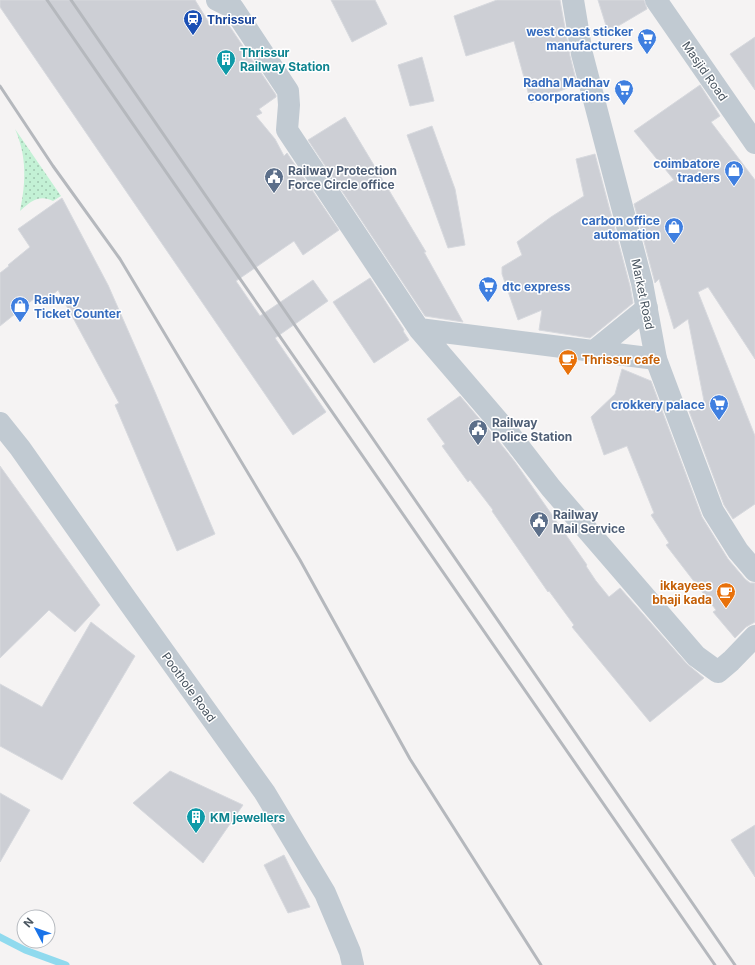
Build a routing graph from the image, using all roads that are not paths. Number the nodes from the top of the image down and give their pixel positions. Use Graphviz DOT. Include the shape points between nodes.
graph roads {
  1 [pos="217,0"];
  2 [pos="573,0"];
  3 [pos="656,0"];
  4 [pos="755,143"];
  5 [pos="647,308"];
  6 [pos="419,329"];
  7 [pos="594,351"];
  8 [pos="656,359"];
  9 [pos="0,423"];
  10 [pos="755,571"];
  11 [pos="755,636"];
  12 [pos="353,965"];
  1 -- 6 [label="street" via="232,8 288,91 287,130"];
  2 -- 5 [label="street, Market Road" via="582,54"];
  3 -- 4 [label="street, Masjid Road"];
  5 -- 7 [label="street"];
  5 -- 8 [label="street, Market Road"];
  6 -- 7 [label="street"];
  6 -- 11 [label="street" via="510,435 551,488 696,656 718,672"];
  7 -- 8 [label="street"];
  8 -- 10 [label="street, Market Road" via="714,511 738,551"];
  9 -- 12 [label="street, Poothole Road" via="265,793 325,893"];
}
